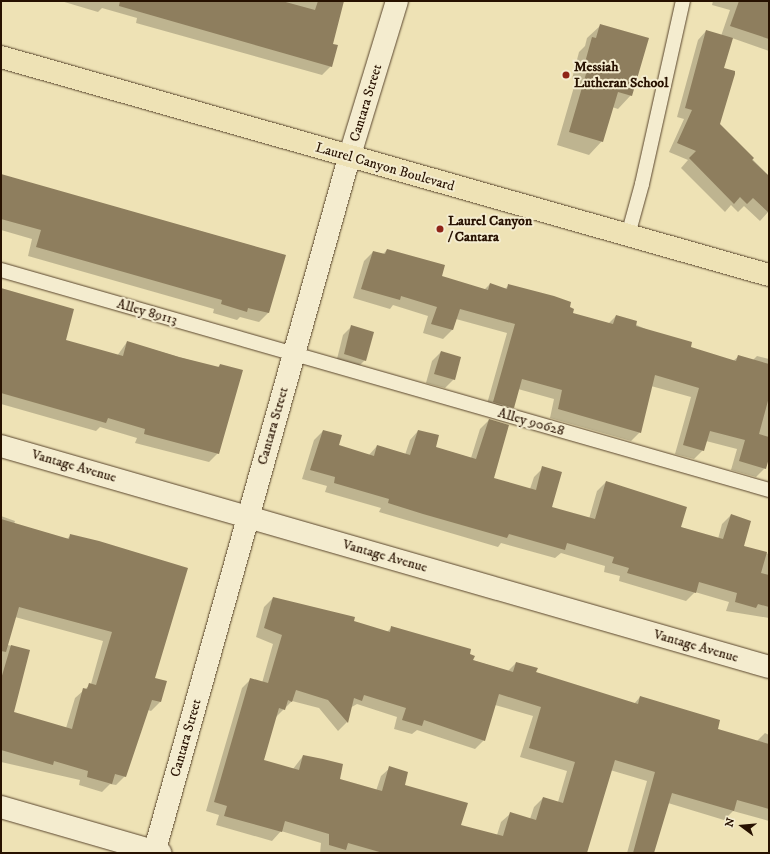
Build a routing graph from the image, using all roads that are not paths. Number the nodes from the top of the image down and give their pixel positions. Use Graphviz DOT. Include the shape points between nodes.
graph roads {
  1 [pos="398,1"];
  2 [pos="683,1"];
  3 [pos="1,57"];
  4 [pos="349,158"];
  5 [pos="628,235"];
  6 [pos="1,270"];
  7 [pos="769,275"];
  8 [pos="294,355"];
  9 [pos="1,446"];
  10 [pos="769,490"];
  11 [pos="248,516"];
  12 [pos="769,667"];
  13 [pos="1,807"];
  14 [pos="156,852"];
  1 -- 4 [label="street, Cantara Street"];
  2 -- 5 [label="lane"];
  3 -- 4 [label="main road, Laurel Canyon Boulevard"];
  4 -- 5 [label="main road, Laurel Canyon Boulevard"];
  4 -- 8 [label="street, Cantara Street"];
  5 -- 7 [label="main road, Laurel Canyon Boulevard"];
  6 -- 8 [label="lane, Alley 89113"];
  8 -- 10 [label="lane, Alley 90628"];
  8 -- 11 [label="street, Cantara Street"];
  9 -- 11 [label="street, Vantage Avenue"];
  11 -- 12 [label="street, Vantage Avenue"];
  11 -- 14 [label="street, Cantara Street"];
  13 -- 14 [label="street"];
}
